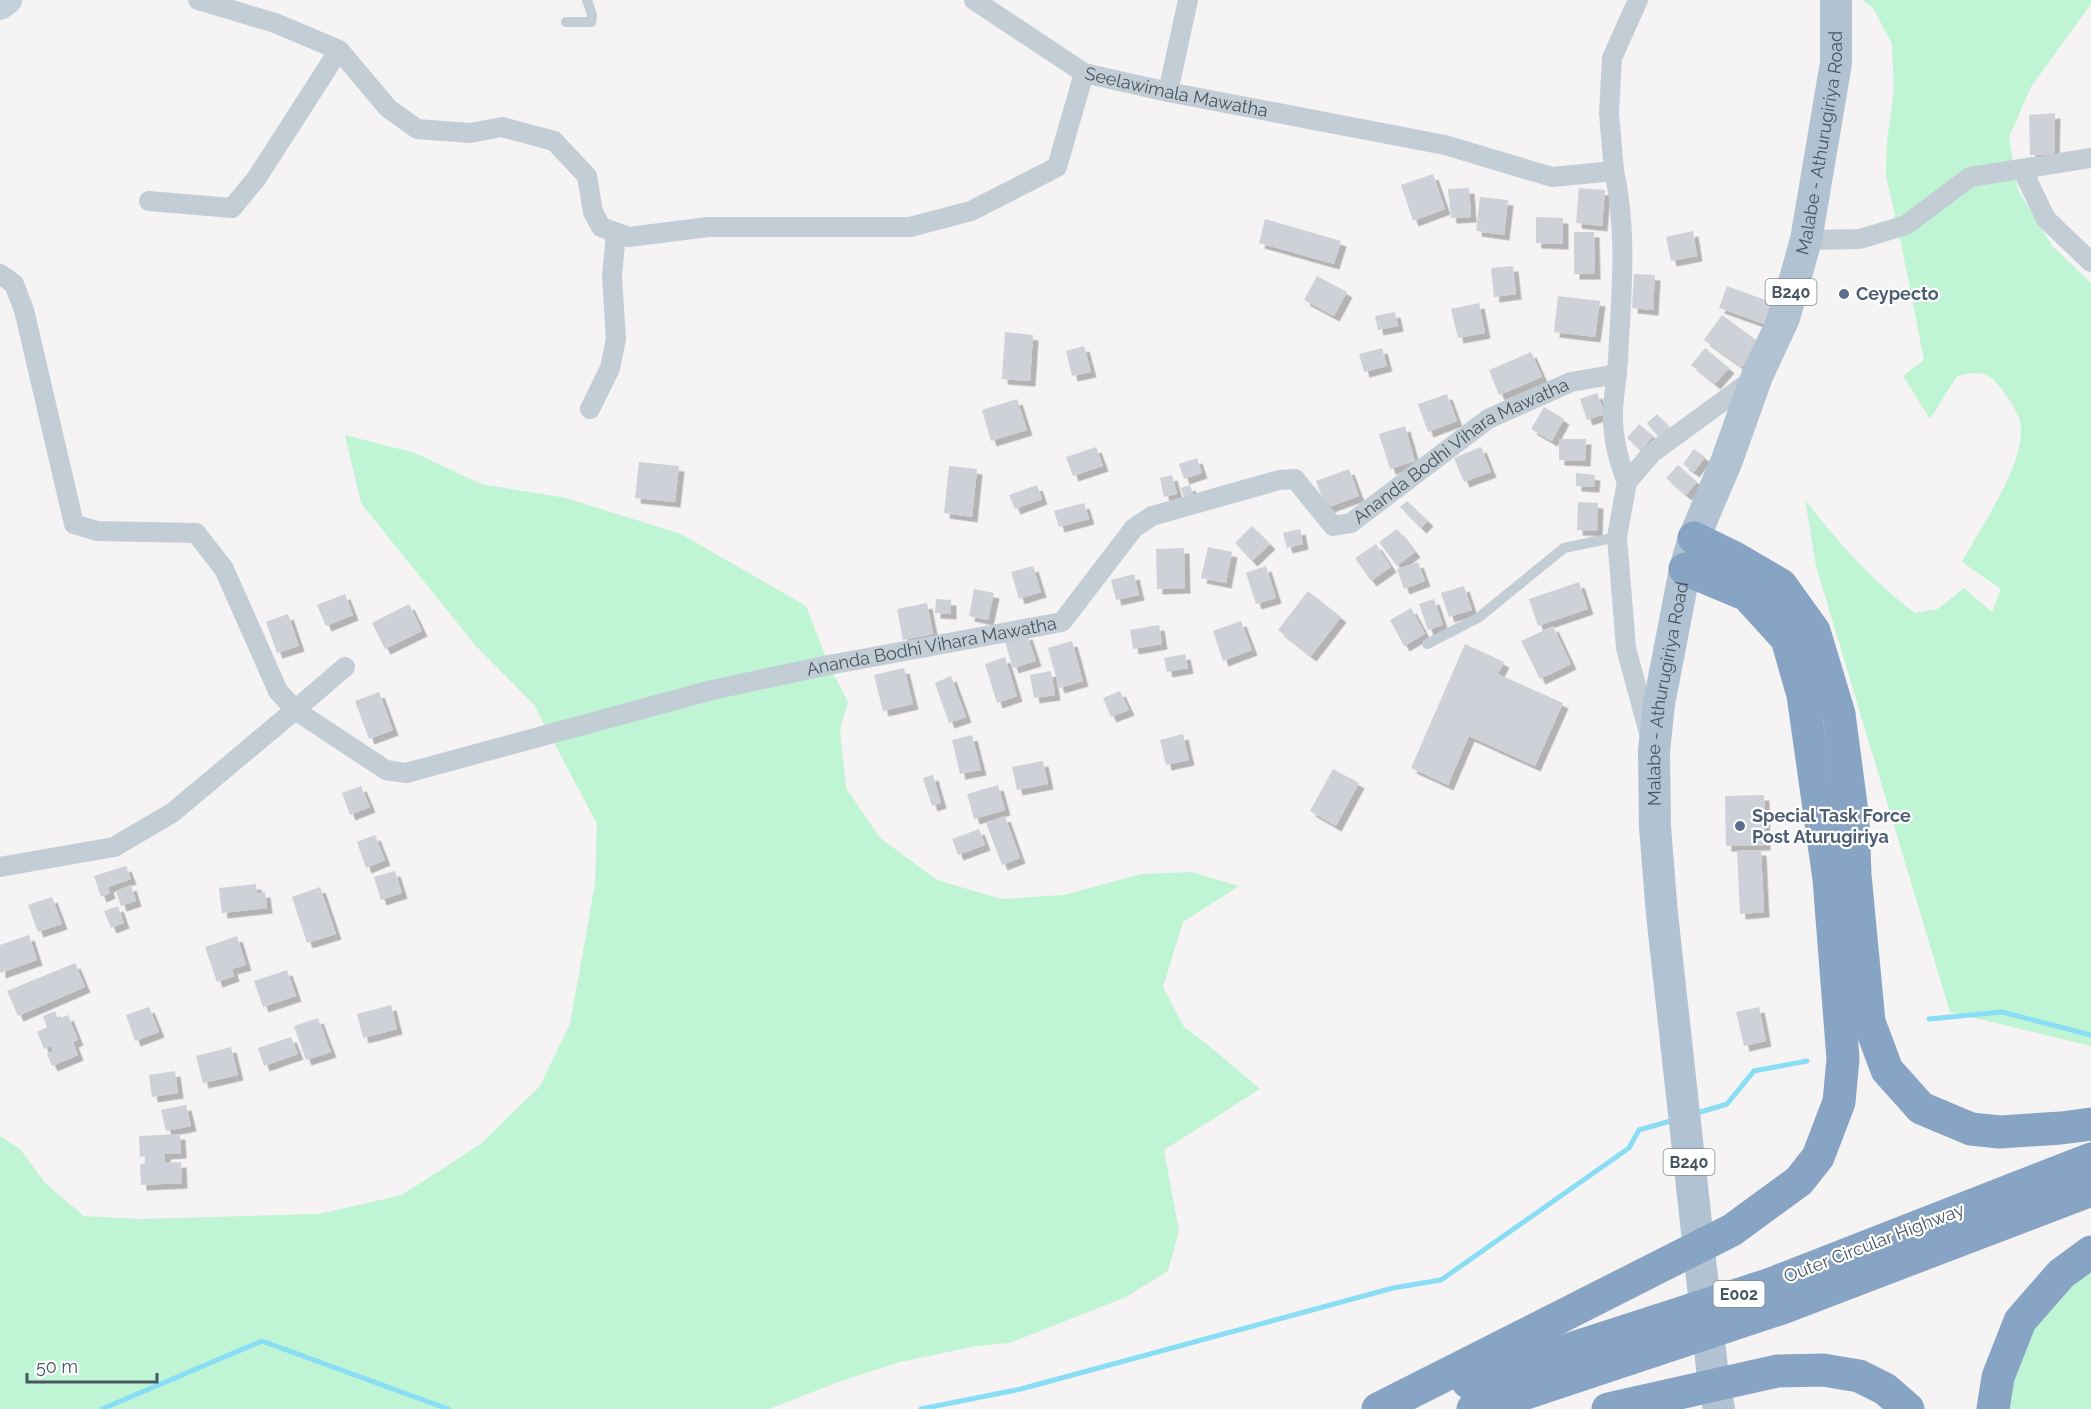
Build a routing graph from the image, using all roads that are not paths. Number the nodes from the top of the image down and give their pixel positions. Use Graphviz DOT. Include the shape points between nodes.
graph roads {
  1 [pos="8,0"];
  2 [pos="198,0"];
  3 [pos="587,0"];
  4 [pos="974,0"];
  5 [pos="1188,0"];
  6 [pos="1638,0"];
  7 [pos="1836,0"];
  8 [pos="0,6"];
  9 [pos="566,22"];
  10 [pos="339,50"];
  11 [pos="1084,74"];
  12 [pos="1168,92"];
  13 [pos="2091,158"];
  14 [pos="1614,171"];
  15 [pos="2023,171"];
  16 [pos="149,201"];
  17 [pos="609,230"];
  18 [pos="1806,240"];
  19 [pos="2091,262"];
  20 [pos="0,274"];
  21 [pos="1617,374"];
  22 [pos="1757,376"];
  23 [pos="590,409"];
  24 [pos="1627,482"];
  25 [pos="1617,537"];
  26 [pos="1694,538"];
  27 [pos="1685,569"];
  28 [pos="1427,644"];
  29 [pos="345,667"];
  30 [pos="295,710"];
  31 [pos="1654,751"];
  32 [pos="0,867"];
  33 [pos="2091,1124"];
  34 [pos="2091,1159"];
  35 [pos="2091,1190"];
  36 [pos="2091,1252"];
  37 [pos="1379,1409"];
  38 [pos="1473,1409"];
  39 [pos="1608,1409"];
  40 [pos="1719,1409"];
  41 [pos="1908,1409"];
  42 [pos="1993,1409"];
  1 -- 8 [label="street"];
  2 -- 10 [label="street" via="275,23"];
  3 -- 9 [label="lane" via="591,22"];
  4 -- 11 [label="street"];
  5 -- 12 [label="street"];
  6 -- 14 [label="street" via="1612,58 1609,113"];
  7 -- 18 [label="main road, Malabe - Athurugiriya Road / B240" via="1836,63"];
  10 -- 16 [label="street" via="256,179 232,208"];
  10 -- 17 [label="street" via="388,108 417,129 470,134 502,127 554,141 587,176 593,212"];
  11 -- 12 [label="street, Seelawimala Mawatha"];
  11 -- 17 [label="street, Seelawimala Mawatha" via="1057,167 971,211 910,227 708,227 629,237"];
  12 -- 14 [label="street, Seelawimala Mawatha" via="1445,145 1552,177"];
  13 -- 15 [label="street"];
  14 -- 21 [label="street" via="1624,255"];
  15 -- 18 [label="street" via="1970,177 1906,225 1860,239"];
  15 -- 19 [label="street" via="2046,219"];
  17 -- 23 [label="street" via="616,339 610,368"];
  18 -- 22 [label="main road, Malabe - Athurugiriya Road / B240" via="1784,318"];
  20 -- 30 [label="street" via="14,284 24,310 74,524 97,531 196,533 224,569 278,691"];
  21 -- 24 [label="street" via="1613,412 1619,462"];
  21 -- 30 [label="street, Ananda Bodhi Vihara Mawatha" via="1571,382 1488,419 1351,523 1333,526 1295,479 1152,516 1134,528 1062,622 712,690 406,773 386,770"];
  22 -- 24 [label="street" via="1652,453"];
  22 -- 26 [label="main road, Malabe - Athurugiriya Road / B240"];
  24 -- 25 [label="street"];
  25 -- 28 [label="lane" via="1564,548 1478,618"];
  25 -- 31 [label="street" via="1626,648"];
  26 -- 27 [label="main road, Malabe - Athurugiriya Road / B240"];
  26 -- 33 [label="highway" via="1781,585 1814,632 1839,714 1853,820 1869,1022 1887,1070 1921,1108 1971,1129 2000,1132"];
  27 -- 31 [label="main road, Malabe - Athurugiriya Road / B240"];
  27 -- 37 [label="highway" via="1747,595 1787,639 1803,695 1829,879 1843,1059 1839,1102 1818,1157 1799,1181 1732,1230"];
  29 -- 30 [label="street"];
  30 -- 32 [label="street" via="172,813 114,847"];
  31 -- 40 [label="main road, Malabe - Athurugiriya Road / B240" via="1662,914"];
  34 -- 37 [label="highway, Outer Circular Highway / E002" via="1768,1285"];
  35 -- 38 [label="highway, Outer Circular Highway / E002" via="1782,1308"];
  36 -- 42 [label="highway" via="2061,1274 2020,1321 1998,1377"];
  39 -- 41 [label="highway" via="1777,1371 1823,1370 1859,1376 1885,1389"];
}
